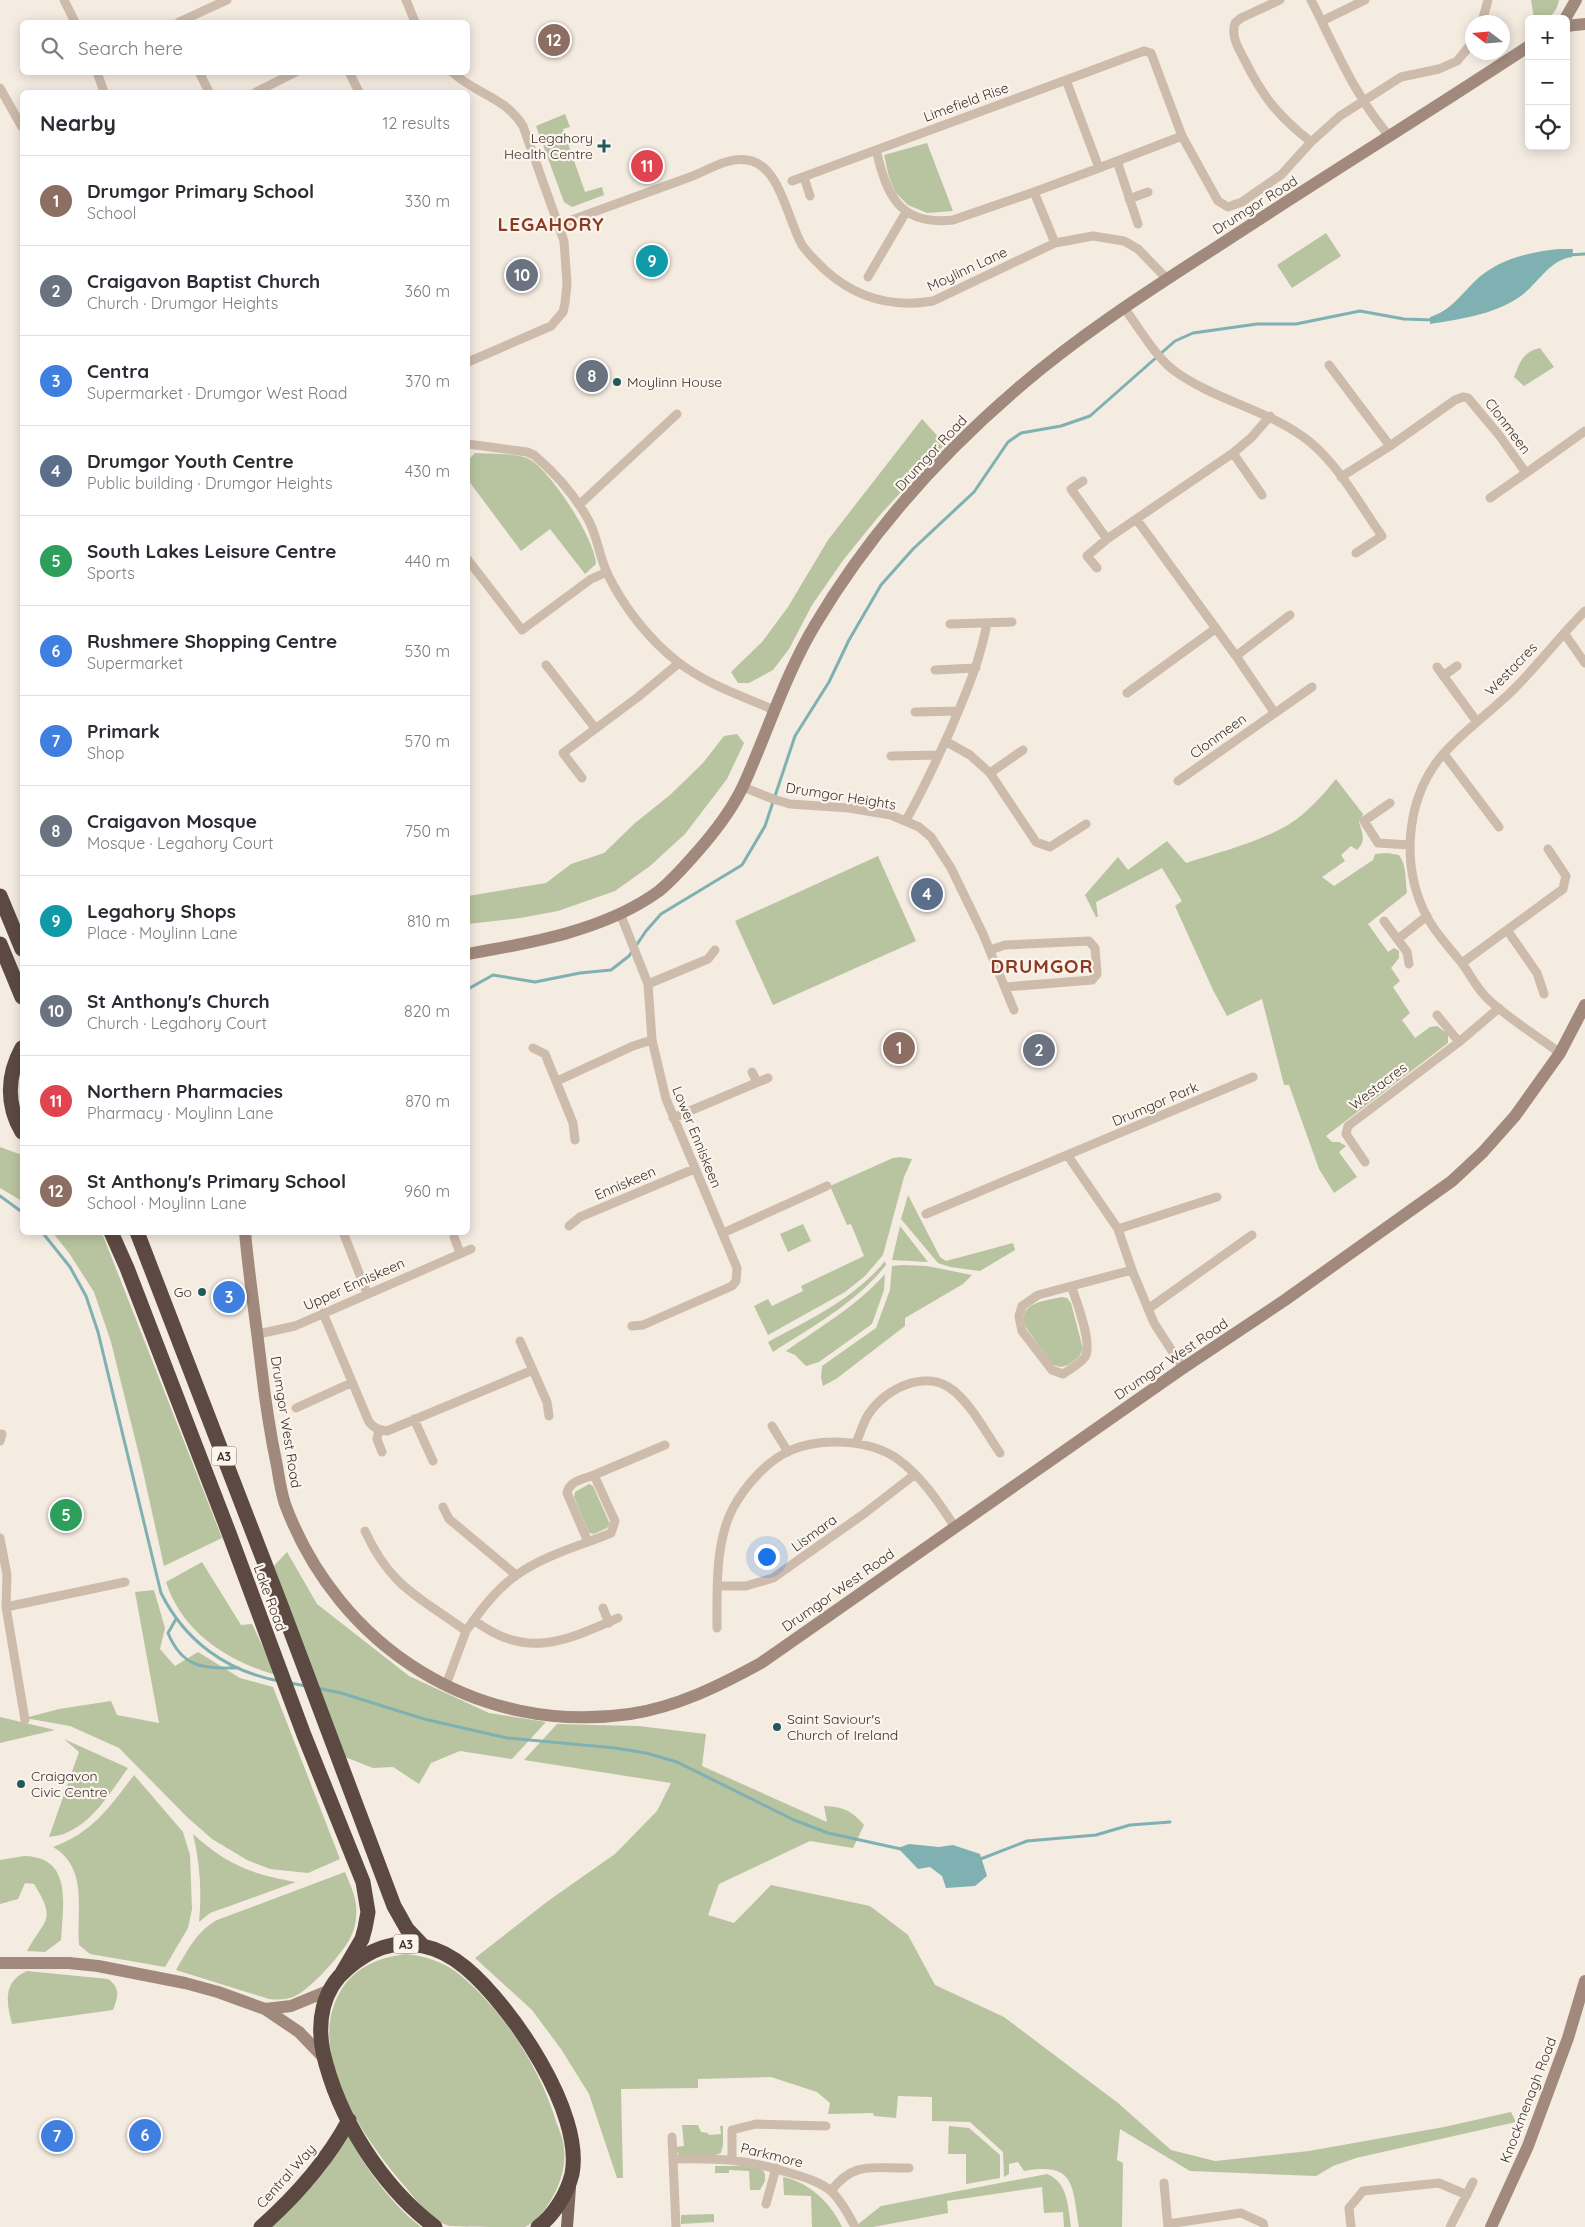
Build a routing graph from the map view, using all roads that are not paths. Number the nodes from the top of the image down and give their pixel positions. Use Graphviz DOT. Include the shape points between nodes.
graph roads {
  1 [pos="64,0"];
  2 [pos="227,0"];
  3 [pos="406,0"];
  4 [pos="1280,0"];
  5 [pos="1312,0"];
  6 [pos="1365,0"];
  7 [pos="1488,0"];
  8 [pos="1577,0"];
  9 [pos="1484,15"];
  10 [pos="1568,15"];
  11 [pos="1585,16"];
  12 [pos="74,20"];
  13 [pos="183,20"];
  14 [pos="414,20"];
  15 [pos="1322,21"];
  16 [pos="1585,24"];
  17 [pos="1570,26"];
  18 [pos="1525,48"];
  19 [pos="1465,53"];
  20 [pos="98,75"];
  21 [pos="200,75"];
  22 [pos="290,75"];
  23 [pos="350,75"];
  24 [pos="455,75"];
  25 [pos="1066,80"];
  26 [pos="0,88"];
  27 [pos="103,90"];
  28 [pos="208,90"];
  29 [pos="260,90"];
  30 [pos="358,90"];
  31 [pos="1364,100"];
  32 [pos="20,123"];
  33 [pos="1182,136"];
  34 [pos="1390,137"];
  35 [pos="1311,142"];
  36 [pos="876,150"];
  37 [pos="1117,161"];
  38 [pos="1099,168"];
  39 [pos="804,177"];
  40 [pos="792,181"];
  41 [pos="1034,192"];
  42 [pos="1148,192"];
  43 [pos="810,196"];
  44 [pos="1129,199"];
  45 [pos="906,212"];
  46 [pos="1138,224"];
  47 [pos="558,225"];
  48 [pos="1054,243"];
  49 [pos="868,277"];
  50 [pos="1167,279"];
  51 [pos="1125,309"];
  52 [pos="470,361"];
  53 [pos="1329,365"];
  54 [pos="676,414"];
  55 [pos="1270,416"];
  56 [pos="1585,431"];
  57 [pos="470,444"];
  58 [pos="1390,446"];
  59 [pos="1233,453"];
  60 [pos="1526,473"];
  61 [pos="1342,477"];
  62 [pos="1083,481"];
  63 [pos="1262,495"];
  64 [pos="1490,498"];
  65 [pos="579,505"];
  66 [pos="1137,520"];
  67 [pos="1107,540"];
  68 [pos="1356,553"];
  69 [pos="470,563"];
  70 [pos="1096,568"];
  71 [pos="607,572"];
  72 [pos="1585,611"];
  73 [pos="1290,615"];
  74 [pos="1012,622"];
  75 [pos="988,623"];
  76 [pos="950,624"];
  77 [pos="1216,629"];
  78 [pos="1564,633"];
  79 [pos="1236,656"];
  80 [pos="679,663"];
  81 [pos="1585,663"];
  82 [pos="546,665"];
  83 [pos="1457,666"];
  84 [pos="1437,667"];
  85 [pos="976,668"];
  86 [pos="936,670"];
  87 [pos="1443,676"];
  88 [pos="1312,686"];
  89 [pos="1127,693"];
  90 [pos="774,710"];
  91 [pos="958,711"];
  92 [pos="915,712"];
  93 [pos="1274,712"];
  94 [pos="1477,722"];
  95 [pos="595,728"];
  96 [pos="945,741"];
  97 [pos="1023,750"];
  98 [pos="1444,754"];
  99 [pos="939,755"];
  100 [pos="891,756"];
  101 [pos="990,773"];
  102 [pos="582,778"];
  103 [pos="1178,782"];
  104 [pos="743,787"];
  105 [pos="1390,803"];
  106 [pos="906,820"];
  107 [pos="1086,824"];
  108 [pos="1499,827"];
  109 [pos="1410,844"];
  110 [pos="1548,849"];
  111 [pos="0,896"];
  112 [pos="620,913"];
  113 [pos="1426,916"];
  114 [pos="1384,921"];
  115 [pos="1507,930"];
  116 [pos="1398,939"];
  117 [pos="0,944"];
  118 [pos="20,944"];
  119 [pos="715,950"];
  120 [pos="990,950"];
  121 [pos="470,954"];
  122 [pos="1462,963"];
  123 [pos="1409,964"];
  124 [pos="648,984"];
  125 [pos="1005,987"];
  126 [pos="20,992"];
  127 [pos="1544,994"];
  128 [pos="1585,1005"];
  129 [pos="1499,1008"];
  130 [pos="1014,1010"];
  131 [pos="1437,1015"];
  132 [pos="652,1040"];
  133 [pos="1459,1042"];
  134 [pos="534,1048"];
  135 [pos="20,1053"];
  136 [pos="1560,1053"];
  137 [pos="752,1072"];
  138 [pos="1253,1077"];
  139 [pos="768,1078"];
  140 [pos="557,1081"];
  141 [pos="757,1082"];
  142 [pos="673,1118"];
  143 [pos="20,1127"];
  144 [pos="575,1140"];
  145 [pos="1068,1156"];
  146 [pos="1365,1162"];
  147 [pos="694,1169"];
  148 [pos="827,1186"];
  149 [pos="1218,1197"];
  150 [pos="926,1214"];
  151 [pos="569,1226"];
  152 [pos="1118,1229"];
  153 [pos="723,1233"];
  154 [pos="112,1235"];
  155 [pos="138,1235"];
  156 [pos="246,1235"];
  157 [pos="344,1235"];
  158 [pos="1252,1236"];
  159 [pos="454,1237"];
  160 [pos="471,1249"];
  161 [pos="460,1253"];
  162 [pos="1132,1270"];
  163 [pos="736,1281"];
  164 [pos="1072,1288"];
  165 [pos="743,1289"];
  166 [pos="367,1293"];
  167 [pos="1148,1309"];
  168 [pos="323,1313"];
  169 [pos="632,1326"];
  170 [pos="258,1334"];
  171 [pos="520,1341"];
  172 [pos="1183,1368"];
  173 [pos="533,1370"];
  174 [pos="351,1383"];
  175 [pos="296,1408"];
  176 [pos="549,1416"];
  177 [pos="414,1419"];
  178 [pos="772,1426"];
  179 [pos="379,1430"];
  180 [pos="856,1443"];
  181 [pos="665,1445"];
  182 [pos="382,1452"];
  183 [pos="788,1452"];
  184 [pos="1000,1453"];
  185 [pos="432,1461"];
  186 [pos="594,1475"];
  187 [pos="914,1475"];
  188 [pos="443,1507"];
  189 [pos="955,1527"];
  190 [pos="365,1531"];
  191 [pos="0,1538"];
  192 [pos="588,1542"];
  193 [pos="516,1575"];
  194 [pos="125,1582"];
  195 [pos="718,1586"];
  196 [pos="6,1607"];
  197 [pos="603,1608"];
  198 [pos="618,1618"];
  199 [pos="474,1620"];
  200 [pos="609,1622"];
  201 [pos="717,1628"];
  202 [pos="466,1631"];
  203 [pos="446,1685"];
  204 [pos="24,1720"];
  205 [pos="423,1946"];
  206 [pos="0,1963"];
  207 [pos="342,1973"];
  208 [pos="1585,1981"];
  209 [pos="330,1990"];
  210 [pos="265,2009"];
  211 [pos="325,2059"];
  212 [pos="349,2120"];
  213 [pos="826,2126"];
  214 [pos="672,2137"];
  215 [pos="673,2159"];
  216 [pos="732,2159"];
  217 [pos="776,2168"];
  218 [pos="909,2168"];
  219 [pos="572,2173"];
  220 [pos="1473,2182"];
  221 [pos="1164,2183"];
  222 [pos="831,2191"];
  223 [pos="1467,2195"];
  224 [pos="766,2204"];
  225 [pos="1168,2226"];
  226 [pos="261,2227"];
  227 [pos="435,2227"];
  228 [pos="538,2227"];
  229 [pos="567,2227"];
  230 [pos="676,2227"];
  231 [pos="855,2227"];
  232 [pos="1264,2227"];
  233 [pos="1351,2227"];
  234 [pos="1450,2227"];
  235 [pos="1491,2227"];
  1 -- 12 [label="street"];
  2 -- 13 [label="street"];
  3 -- 14 [label="street"];
  4 -- 35 [label="street" via="1241,18 1235,23 1234,36 1260,90 1290,125"];
  5 -- 15 [label="street"];
  6 -- 15 [label="street"];
  7 -- 9 [label="street"];
  8 -- 10 [label="street"];
  8 -- 11 [label="street"];
  15 -- 31 [label="street" via="1334,49"];
  16 -- 17 [label="street"];
  18 -- 34 [label="street, Drumgor Road"];
  19 -- 31 [label="street" via="1448,66 1401,77"];
  20 -- 27 [label="street"];
  21 -- 28 [label="street"];
  22 -- 29 [label="street"];
  23 -- 30 [label="street"];
  24 -- 47 [label="street" via="515,113 523,126"];
  25 -- 33 [label="street, Limefield Rise" via="1147,51 1153,56"];
  25 -- 36 [label="street, Limefield Rise"];
  25 -- 38 [label="street"];
  26 -- 32 [label="street"];
  31 -- 34 [label="street"];
  31 -- 35 [label="street"];
  33 -- 35 [label="street" via="1218,201 1228,207 1242,202 1282,174"];
  33 -- 37 [label="street"];
  34 -- 50 [label="street, Drumgor Road"];
  36 -- 39 [label="street, Limefield Rise"];
  36 -- 45 [label="street" via="887,188"];
  37 -- 38 [label="street"];
  37 -- 44 [label="street"];
  38 -- 41 [label="street"];
  39 -- 40 [label="street, Limefield Rise"];
  39 -- 43 [label="street"];
  41 -- 45 [label="street" via="953,220 928,220"];
  41 -- 48 [label="street"];
  42 -- 44 [label="street"];
  44 -- 46 [label="street"];
  45 -- 49 [label="street"];
  47 -- 48 [label="street, Moylinn Lane" via="730,160 748,160 766,168 772,176 795,232 815,260 852,290 883,302 918,304 933,301"];
  47 -- 52 [label="street" via="564,241 567,284 562,312 551,326"];
  48 -- 50 [label="street, Moylinn Lane" via="1093,236 1124,241 1138,249"];
  50 -- 51 [label="street, Drumgor Road"];
  51 -- 55 [label="street" via="1171,368 1196,383"];
  51 -- 90 [label="street, Drumgor Road" via="1052,360 1016,390 919,486 880,532 814,626"];
  53 -- 58 [label="street"];
  54 -- 65 [label="street"];
  55 -- 59 [label="street"];
  55 -- 61 [label="street" via="1311,443"];
  56 -- 60 [label="street, Clonmeen"];
  57 -- 65 [label="street" via="534,455"];
  58 -- 60 [label="street, Clonmeen" via="1463,397 1474,403"];
  58 -- 61 [label="street, Clonmeen"];
  59 -- 63 [label="street"];
  59 -- 66 [label="street"];
  60 -- 64 [label="street, Clonmeen"];
  61 -- 68 [label="street" via="1382,536"];
  62 -- 67 [label="street" via="1071,490"];
  65 -- 71 [label="street" via="590,523"];
  66 -- 67 [label="street"];
  66 -- 77 [label="street"];
  67 -- 70 [label="street" via="1087,556"];
  69 -- 71 [label="street" via="522,630 591,579"];
  71 -- 80 [label="street" via="638,622"];
  72 -- 78 [label="street, Westacres"];
  73 -- 79 [label="street"];
  74 -- 75 [label="street"];
  75 -- 76 [label="street"];
  75 -- 85 [label="street, Drumgor Heights"];
  77 -- 79 [label="street"];
  77 -- 89 [label="street"];
  78 -- 81 [label="street"];
  78 -- 94 [label="street, Westacres" via="1514,689"];
  79 -- 93 [label="street"];
  80 -- 90 [label="street"];
  80 -- 95 [label="street"];
  82 -- 95 [label="street"];
  83 -- 87 [label="street"];
  84 -- 87 [label="street"];
  85 -- 86 [label="street"];
  85 -- 91 [label="street, Drumgor Heights"];
  87 -- 94 [label="street"];
  88 -- 93 [label="street, Clonmeen"];
  90 -- 104 [label="street, Drumgor Road"];
  91 -- 92 [label="street"];
  91 -- 96 [label="street, Drumgor Heights"];
  93 -- 103 [label="street, Clonmeen"];
  94 -- 98 [label="street, Westacres"];
  95 -- 102 [label="street" via="563,753"];
  96 -- 99 [label="street, Drumgor Heights"];
  96 -- 101 [label="street" via="970,755"];
  97 -- 101 [label="street"];
  98 -- 108 [label="street"];
  98 -- 109 [label="street, Westacres" via="1420,790 1412,817"];
  99 -- 100 [label="street"];
  99 -- 106 [label="street, Drumgor Heights"];
  101 -- 107 [label="street" via="1036,842 1050,847"];
  104 -- 106 [label="street, Drumgor Heights" via="790,804 849,808"];
  104 -- 112 [label="street, Drumgor Road" via="728,815 684,868 658,891"];
  105 -- 109 [label="street" via="1364,821 1378,843"];
  106 -- 120 [label="street, Drumgor Heights" via="931,837 942,851"];
  109 -- 113 [label="street, Westacres" via="1411,871"];
  110 -- 115 [label="street" via="1566,876 1563,889"];
  111 -- 118 [label="highway"];
  112 -- 121 [label="street, Drumgor Road" via="550,938"];
  112 -- 124 [label="street, Lower Enniskeen"];
  113 -- 116 [label="street"];
  113 -- 122 [label="street, Westacres"];
  114 -- 116 [label="street"];
  115 -- 122 [label="street"];
  115 -- 127 [label="street" via="1537,973"];
  116 -- 123 [label="street" via="1407,952"];
  117 -- 126 [label="highway"];
  119 -- 124 [label="street" via="708,959"];
  120 -- 125 [label="street, Drumgor Heights"];
  120 -- 125 [label="street" via="1005,946 1088,941 1095,948 1097,974 1092,980"];
  122 -- 129 [label="street, Westacres" via="1475,984"];
  124 -- 132 [label="street, Lower Enniskeen"];
  125 -- 130 [label="street, Drumgor Heights"];
  128 -- 136 [label="street, Drumgor West Road"];
  129 -- 133 [label="street, Westacres"];
  129 -- 136 [label="street, Westacres"];
  131 -- 133 [label="street"];
  132 -- 140 [label="street"];
  132 -- 142 [label="street, Lower Enniskeen"];
  133 -- 146 [label="street, Westacres" via="1348,1126 1346,1134"];
  134 -- 140 [label="street" via="545,1054"];
  135 -- 143 [label="highway" via="10,1086 12,1109"];
  136 -- 172 [label="street, Drumgor West Road" via="1515,1116 1452,1181"];
  137 -- 141 [label="street"];
  138 -- 145 [label="street, Drumgor Park"];
  139 -- 141 [label="street"];
  140 -- 144 [label="street" via="573,1123"];
  141 -- 142 [label="street"];
  142 -- 147 [label="street, Lower Enniskeen"];
  145 -- 150 [label="street, Drumgor Park"];
  145 -- 152 [label="street"];
  147 -- 151 [label="street, Enniskeen" via="580,1218"];
  147 -- 153 [label="street, Lower Enniskeen"];
  148 -- 153 [label="street"];
  149 -- 152 [label="street"];
  152 -- 162 [label="street"];
  153 -- 163 [label="street, Lower Enniskeen" via="737,1268"];
  154 -- 207 [label="highway, Lake Road / A3" via="229,1534 280,1675 364,1882 368,1912 362,1939"];
  155 -- 205 [label="highway, Lake Road / A3" via="394,1906 407,1929"];
  156 -- 170 [label="street, Drumgor West Road"];
  157 -- 166 [label="street"];
  158 -- 167 [label="street"];
  159 -- 161 [label="street"];
  160 -- 161 [label="street, Upper Enniskeen"];
  161 -- 166 [label="street, Upper Enniskeen"];
  162 -- 164 [label="street"];
  162 -- 167 [label="street"];
  163 -- 165 [label="street"];
  163 -- 169 [label="street" via="732,1286 643,1325"];
  164 -- 164 [label="street" via="1028,1300 1018,1316 1022,1331 1057,1374 1069,1370 1087,1352 1088,1342"];
  166 -- 168 [label="street, Upper Enniskeen"];
  167 -- 172 [label="street" via="1162,1338"];
  168 -- 170 [label="street, Upper Enniskeen" via="295,1326"];
  168 -- 174 [label="street"];
  170 -- 203 [label="street, Drumgor West Road" via="268,1417 284,1501 294,1527 328,1586 359,1624 402,1660"];
  171 -- 173 [label="street"];
  172 -- 189 [label="street, Drumgor West Road"];
  173 -- 176 [label="street" via="547,1402"];
  173 -- 177 [label="street"];
  174 -- 175 [label="street"];
  174 -- 179 [label="street" via="369,1422"];
  177 -- 179 [label="street"];
  177 -- 185 [label="street"];
  178 -- 183 [label="street"];
  179 -- 182 [label="street" via="377,1439"];
  180 -- 183 [label="street" via="817,1445"];
  180 -- 184 [label="street" via="869,1414 879,1402 903,1386 926,1380 954,1391"];
  180 -- 187 [label="street" via="891,1455"];
  181 -- 186 [label="street"];
  183 -- 195 [label="street" via="749,1484 733,1508 725,1530"];
  186 -- 192 [label="street" via="615,1521 610,1533"];
  186 -- 192 [label="street" via="573,1483 567,1493"];
  187 -- 189 [label="street" via="930,1490"];
  187 -- 195 [label="street, Lismara" via="773,1578 746,1586"];
  188 -- 193 [label="street" via="449,1519"];
  189 -- 203 [label="street, Drumgor West Road" via="761,1663 704,1693 680,1701 630,1714 539,1715 490,1703"];
  190 -- 202 [label="street" via="382,1563 396,1580"];
  191 -- 196 [label="street" via="7,1575"];
  192 -- 193 [label="street"];
  193 -- 199 [label="street"];
  194 -- 196 [label="street"];
  195 -- 201 [label="street"];
  196 -- 204 [label="street"];
  197 -- 200 [label="street"];
  198 -- 200 [label="street"];
  199 -- 200 [label="street" via="508,1638 542,1645 577,1636"];
  199 -- 202 [label="street"];
  202 -- 203 [label="street"];
  205 -- 207 [label="highway, A3" via="401,1944 380,1948 363,1956"];
  205 -- 219 [label="highway, A3" via="452,1958 477,1978 534,2051 567,2120 572,2142"];
  206 -- 210 [label="street" via="98,1966 184,1984"];
  207 -- 209 [label="highway, A3"];
  208 -- 235 [label="street, Knockmenagh Road" via="1568,2038 1528,2146"];
  209 -- 210 [label="street" via="291,2006"];
  209 -- 211 [label="highway, A3" via="320,2020"];
  210 -- 211 [label="street" via="299,2032"];
  211 -- 212 [label="highway, A3"];
  212 -- 226 [label="highway, Central Way" via="312,2175"];
  212 -- 227 [label="highway, A3" via="381,2171 412,2207"];
  213 -- 216 [label="street" via="756,2124 732,2130"];
  214 -- 215 [label="street"];
  215 -- 216 [label="street, Parkmore"];
  215 -- 230 [label="street"];
  216 -- 217 [label="street, Parkmore"];
  217 -- 222 [label="street, Parkmore" via="802,2176"];
  217 -- 224 [label="street"];
  218 -- 222 [label="street" via="859,2168 844,2176"];
  219 -- 228 [label="highway, A3" via="562,2199"];
  219 -- 229 [label="main road"];
  220 -- 223 [label="street"];
  221 -- 225 [label="street"];
  222 -- 231 [label="street, Parkmore"];
  223 -- 233 [label="street" via="1438,2183 1363,2191 1350,2208"];
  223 -- 234 [label="street"];
  225 -- 232 [label="street" via="1241,2213 1263,2223"];
}
